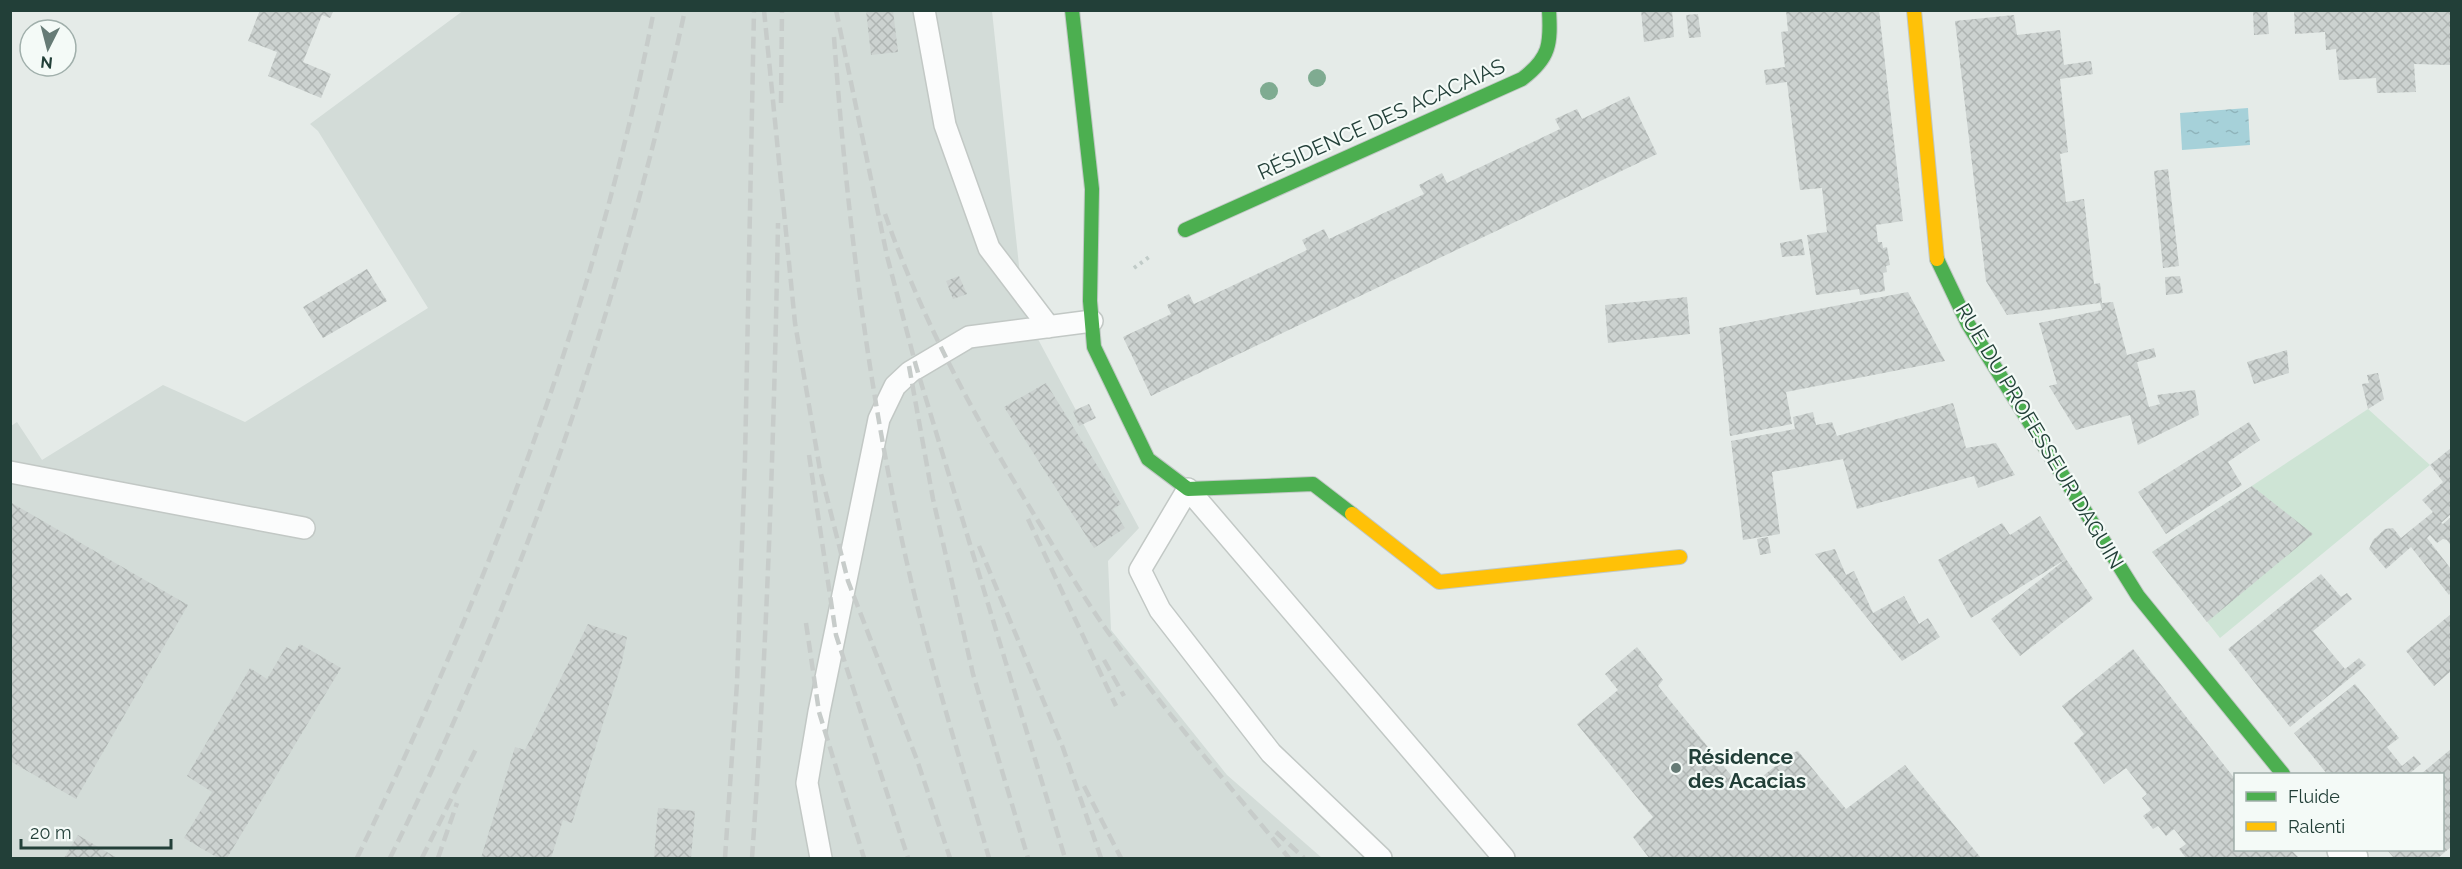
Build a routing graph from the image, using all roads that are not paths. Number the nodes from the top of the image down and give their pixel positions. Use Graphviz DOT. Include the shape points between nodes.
graph roads {
  1 [pos="924,10"];
  2 [pos="1072,10"];
  3 [pos="1549,10"];
  4 [pos="1914,10"];
  5 [pos="1185,231"];
  6 [pos="1091,311"];
  7 [pos="1049,327"];
  8 [pos="10,472"];
  9 [pos="1188,489"];
  10 [pos="304,528"];
  11 [pos="1680,557"];
  12 [pos="2282,773"];
  13 [pos="818,856"];
  14 [pos="1381,858"];
  15 [pos="1504,858"];
  1 -- 7 [label="lane" via="945,125 989,248"];
  2 -- 6 [label="street" via="1092,189"];
  3 -- 5 [label="street, RÉSIDENCE DES ACACAIAS" via="1551,39 1542,65 1522,79"];
  4 -- 12 [label="street, RUE DU PROFESSEUR DAGUIN" via="1937,259 1968,324 2138,596"];
  6 -- 7 [label="lane"];
  6 -- 9 [label="street" via="1094,347 1148,459"];
  7 -- 13 [label="lane" via="969,337 942,351 916,366 895,386 879,419 807,783"];
  8 -- 10 [label="lane"];
  9 -- 11 [label="street" via="1313,484 1439,582"];
  9 -- 14 [label="lane" via="1140,570 1160,610 1271,753"];
  9 -- 15 [label="lane"];
}
